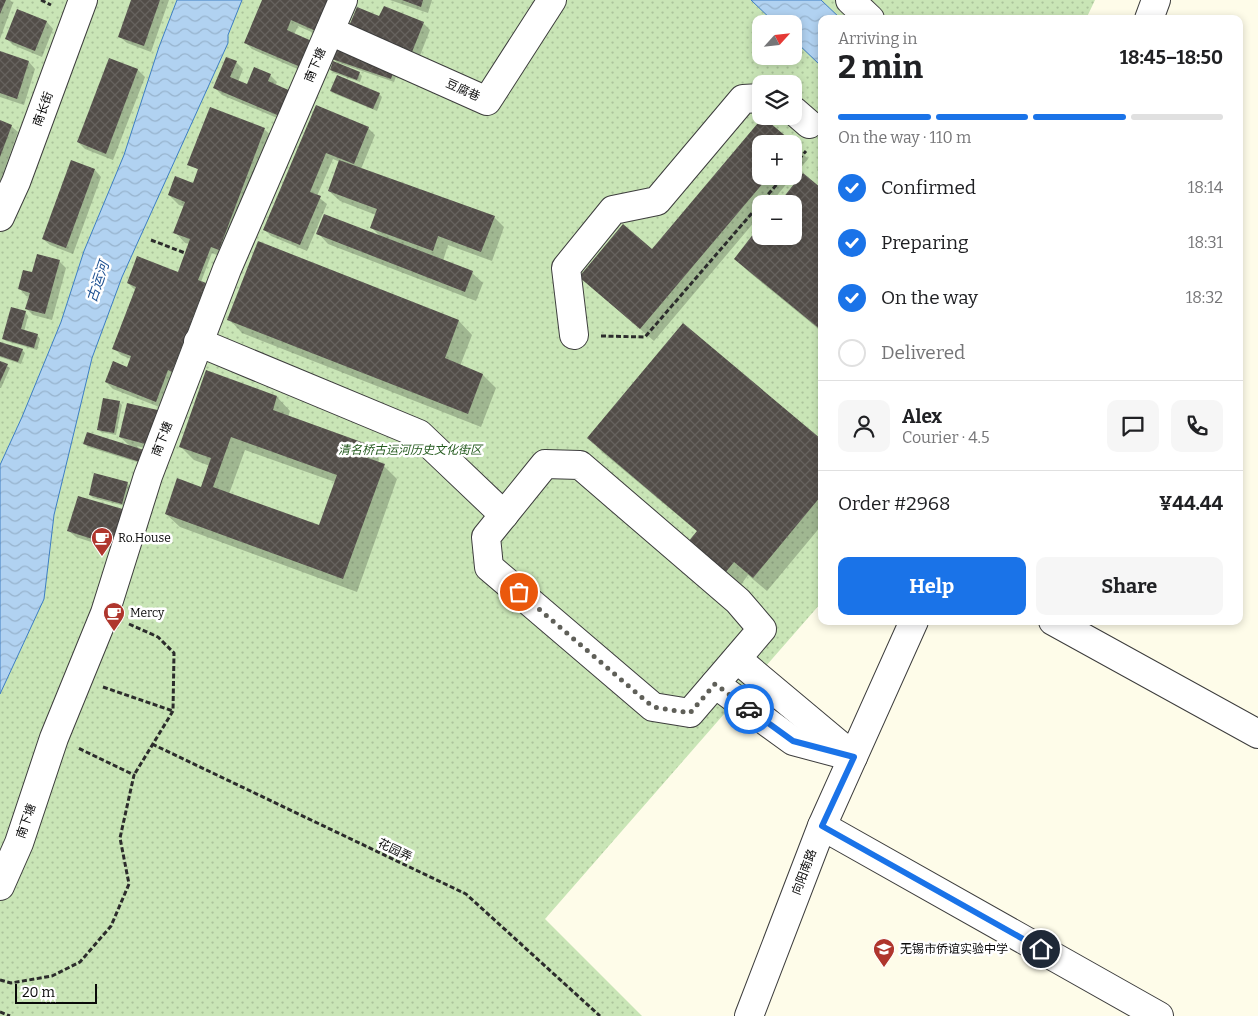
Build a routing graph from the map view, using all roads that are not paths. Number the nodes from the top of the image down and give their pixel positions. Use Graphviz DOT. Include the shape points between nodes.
graph roads {
  1 [pos="83,0"];
  2 [pos="343,0"];
  3 [pos="552,0"];
  4 [pos="850,0"];
  5 [pos="1156,0"];
  6 [pos="866,15"];
  7 [pos="1150,15"];
  8 [pos="330,30"];
  9 [pos="752,98"];
  10 [pos="0,217"];
  11 [pos="574,335"];
  12 [pos="198,342"];
  13 [pos="504,515"];
  14 [pos="912,625"];
  15 [pos="1060,625"];
  16 [pos="737,658"];
  17 [pos="715,684"];
  18 [pos="1258,734"];
  19 [pos="854,757"];
  20 [pos="822,826"];
  21 [pos="0,886"];
  22 [pos="749,1016"];
  23 [pos="1159,1016"];
  1 -- 10 [label="street, 南长街"];
  2 -- 8 [label="street, 南下塘"];
  3 -- 8 [label="street, 豆腐巷" via="487,101"];
  4 -- 6 [label="street"];
  5 -- 7 [label="street"];
  8 -- 12 [label="street, 南下塘"];
  9 -- 11 [label="street" via="743,99 657,201 613,210 566,268"];
  12 -- 13 [label="street" via="419,434"];
  12 -- 21 [label="street, 南下塘" via="148,476 105,613 54,738 19,843"];
  13 -- 16 [label="street" via="545,464 580,465 738,601 762,629"];
  13 -- 17 [label="street" via="486,537 489,567 653,707 690,713"];
  14 -- 19 [label="street, 向阳南路"];
  15 -- 18 [label="street"];
  16 -- 17 [label="street"];
  16 -- 19 [label="street"];
  17 -- 19 [label="street" via="793,741"];
  19 -- 20 [label="street, 向阳南路"];
  20 -- 22 [label="street, 向阳南路"];
  20 -- 23 [label="street"];
}
